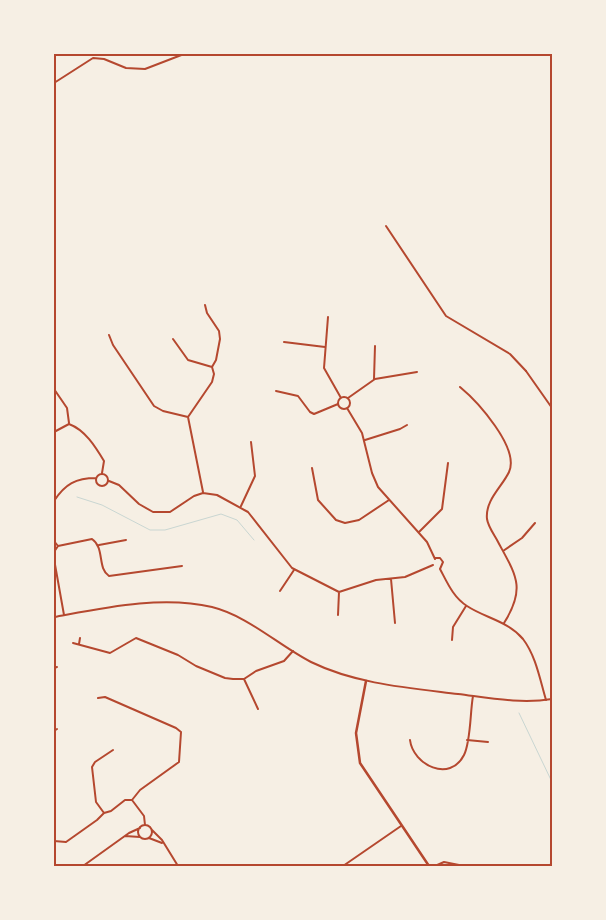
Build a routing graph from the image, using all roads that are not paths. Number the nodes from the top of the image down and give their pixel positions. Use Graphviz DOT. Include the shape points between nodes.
graph roads {
  1 [pos="184,54"];
  2 [pos="54,83"];
  3 [pos="386,226"];
  4 [pos="205,305"];
  5 [pos="328,317"];
  6 [pos="110,335"];
  7 [pos="173,338"];
  8 [pos="284,342"];
  9 [pos="375,346"];
  10 [pos="325,347"];
  11 [pos="212,367"];
  12 [pos="416,372"];
  13 [pos="374,379"];
  14 [pos="460,387"];
  15 [pos="54,389"];
  16 [pos="276,391"];
  17 [pos="341,398"];
  18 [pos="348,398"];
  19 [pos="338,404"];
  20 [pos="347,408"];
  21 [pos="552,408"];
  22 [pos="188,418"];
  23 [pos="69,424"];
  24 [pos="407,425"];
  25 [pos="54,432"];
  26 [pos="364,440"];
  27 [pos="250,442"];
  28 [pos="448,463"];
  29 [pos="312,468"];
  30 [pos="102,473"];
  31 [pos="96,478"];
  32 [pos="108,481"];
  33 [pos="203,493"];
  34 [pos="389,500"];
  35 [pos="54,501"];
  36 [pos="240,507"];
  37 [pos="535,523"];
  38 [pos="419,532"];
  39 [pos="126,540"];
  40 [pos="54,541"];
  41 [pos="99,545"];
  42 [pos="58,546"];
  43 [pos="503,551"];
  44 [pos="54,552"];
  45 [pos="436,558"];
  46 [pos="54,559"];
  47 [pos="433,565"];
  48 [pos="182,566"];
  49 [pos="440,568"];
  50 [pos="295,569"];
  51 [pos="391,579"];
  52 [pos="280,590"];
  53 [pos="339,592"];
  54 [pos="466,606"];
  55 [pos="64,615"];
  56 [pos="338,615"];
  57 [pos="54,617"];
  58 [pos="394,623"];
  59 [pos="504,623"];
  60 [pos="80,638"];
  61 [pos="452,640"];
  62 [pos="73,644"];
  63 [pos="79,644"];
  64 [pos="293,651"];
  65 [pos="244,679"];
  66 [pos="366,681"];
  67 [pos="472,696"];
  68 [pos="98,698"];
  69 [pos="552,699"];
  70 [pos="546,700"];
  71 [pos="258,709"];
  72 [pos="410,740"];
  73 [pos="467,740"];
  74 [pos="488,742"];
  75 [pos="113,750"];
  76 [pos="132,800"];
  77 [pos="104,813"];
  78 [pos="145,825"];
  79 [pos="401,826"];
  80 [pos="140,828"];
  81 [pos="152,830"];
  82 [pos="125,836"];
  83 [pos="140,837"];
  84 [pos="149,838"];
  85 [pos="54,841"];
  86 [pos="162,843"];
  87 [pos="84,866"];
  88 [pos="178,866"];
  89 [pos="343,866"];
  90 [pos="429,866"];
  91 [pos="435,866"];
  92 [pos="464,866"];
  1 -- 2 [label="street" via="145,69 126,68 94,58"];
  3 -- 21 [label="street" via="446,316 510,354"];
  4 -- 11 [label="street" via="221,336"];
  5 -- 10 [label="street"];
  6 -- 22 [label="street" via="154,406"];
  7 -- 11 [label="street" via="188,360"];
  8 -- 10 [label="street"];
  9 -- 13 [label="street"];
  10 -- 17 [label="street" via="324,371"];
  11 -- 22 [label="street" via="212,382"];
  12 -- 13 [label="street"];
  13 -- 18 [label="street"];
  14 -- 43 [label="street" via="478,403 510,455 509,472 490,502 487,514 488,523"];
  15 -- 23 [label="street" via="67,408"];
  16 -- 19 [label="street" via="298,396 314,414"];
  17 -- 18 [label="street"];
  17 -- 19 [label="street"];
  18 -- 20 [label="street"];
  19 -- 20 [label="street"];
  20 -- 26 [label="street"];
  22 -- 33 [label="street"];
  23 -- 25 [label="street"];
  23 -- 30 [label="street" via="86,434 99,453 104,461"];
  24 -- 26 [label="street"];
  26 -- 34 [label="street" via="372,474"];
  27 -- 36 [label="street" via="255,476"];
  28 -- 38 [label="street" via="442,509"];
  29 -- 34 [label="street" via="319,502 340,522 359,520"];
  30 -- 31 [label="street"];
  30 -- 32 [label="street"];
  31 -- 32 [label="street" via="102,486"];
  31 -- 35 [label="street" via="75,481"];
  32 -- 33 [label="street" via="123,488 153,512 170,512"];
  33 -- 36 [label="street" via="214,494"];
  34 -- 38 [label="street"];
  36 -- 50 [label="street" via="250,514"];
  37 -- 43 [label="street" via="522,538"];
  38 -- 45 [label="street"];
  39 -- 41 [label="street"];
  40 -- 42 [label="street"];
  41 -- 42 [label="street" via="92,540"];
  41 -- 48 [label="street" via="105,572 109,576"];
  42 -- 44 [label="street"];
  43 -- 59 [label="street" via="518,588"];
  45 -- 47 [label="street"];
  45 -- 49 [label="street" via="443,562"];
  46 -- 55 [label="street"];
  47 -- 49 [label="street"];
  47 -- 51 [label="street" via="405,577"];
  49 -- 54 [label="street" via="450,588"];
  50 -- 52 [label="street"];
  50 -- 53 [label="street"];
  51 -- 53 [label="street" via="376,580"];
  51 -- 58 [label="street"];
  53 -- 56 [label="street"];
  54 -- 59 [label="street"];
  54 -- 61 [label="street" via="453,627"];
  55 -- 57 [label="street"];
  55 -- 64 [label="street" via="137,604 204,606 231,614"];
  59 -- 70 [label="street" via="528,647"];
  60 -- 63 [label="street"];
  62 -- 63 [label="street"];
  63 -- 65 [label="street" via="110,653 136,638 225,678"];
  64 -- 65 [label="street" via="284,662 256,671"];
  64 -- 66 [label="street" via="325,668"];
  65 -- 71 [label="street"];
  66 -- 67 [label="street"];
  66 -- 79 [label="main road" via="357,725 358,752 363,768"];
  67 -- 70 [label="street" via="511,701"];
  67 -- 73 [label="street"];
  68 -- 76 [label="street" via="105,697 181,732 179,762 140,790"];
  69 -- 70 [label="street"];
  72 -- 73 [label="street" via="422,762 441,770 461,759"];
  73 -- 74 [label="street"];
  75 -- 77 [label="street" via="92,767 96,802"];
  76 -- 77 [label="street" via="125,800"];
  76 -- 78 [label="street" via="144,816"];
  77 -- 85 [label="street" via="68,840 62,843"];
  78 -- 80 [label="street"];
  78 -- 81 [label="street"];
  79 -- 89 [label="street"];
  79 -- 90 [label="main road"];
  80 -- 82 [label="street"];
  80 -- 83 [label="street"];
  81 -- 84 [label="street"];
  81 -- 86 [label="street"];
  82 -- 83 [label="street"];
  82 -- 87 [label="street"];
  83 -- 84 [label="street"];
  84 -- 86 [label="street"];
  86 -- 88 [label="street"];
  91 -- 92 [label="street" via="444,862"];
}
